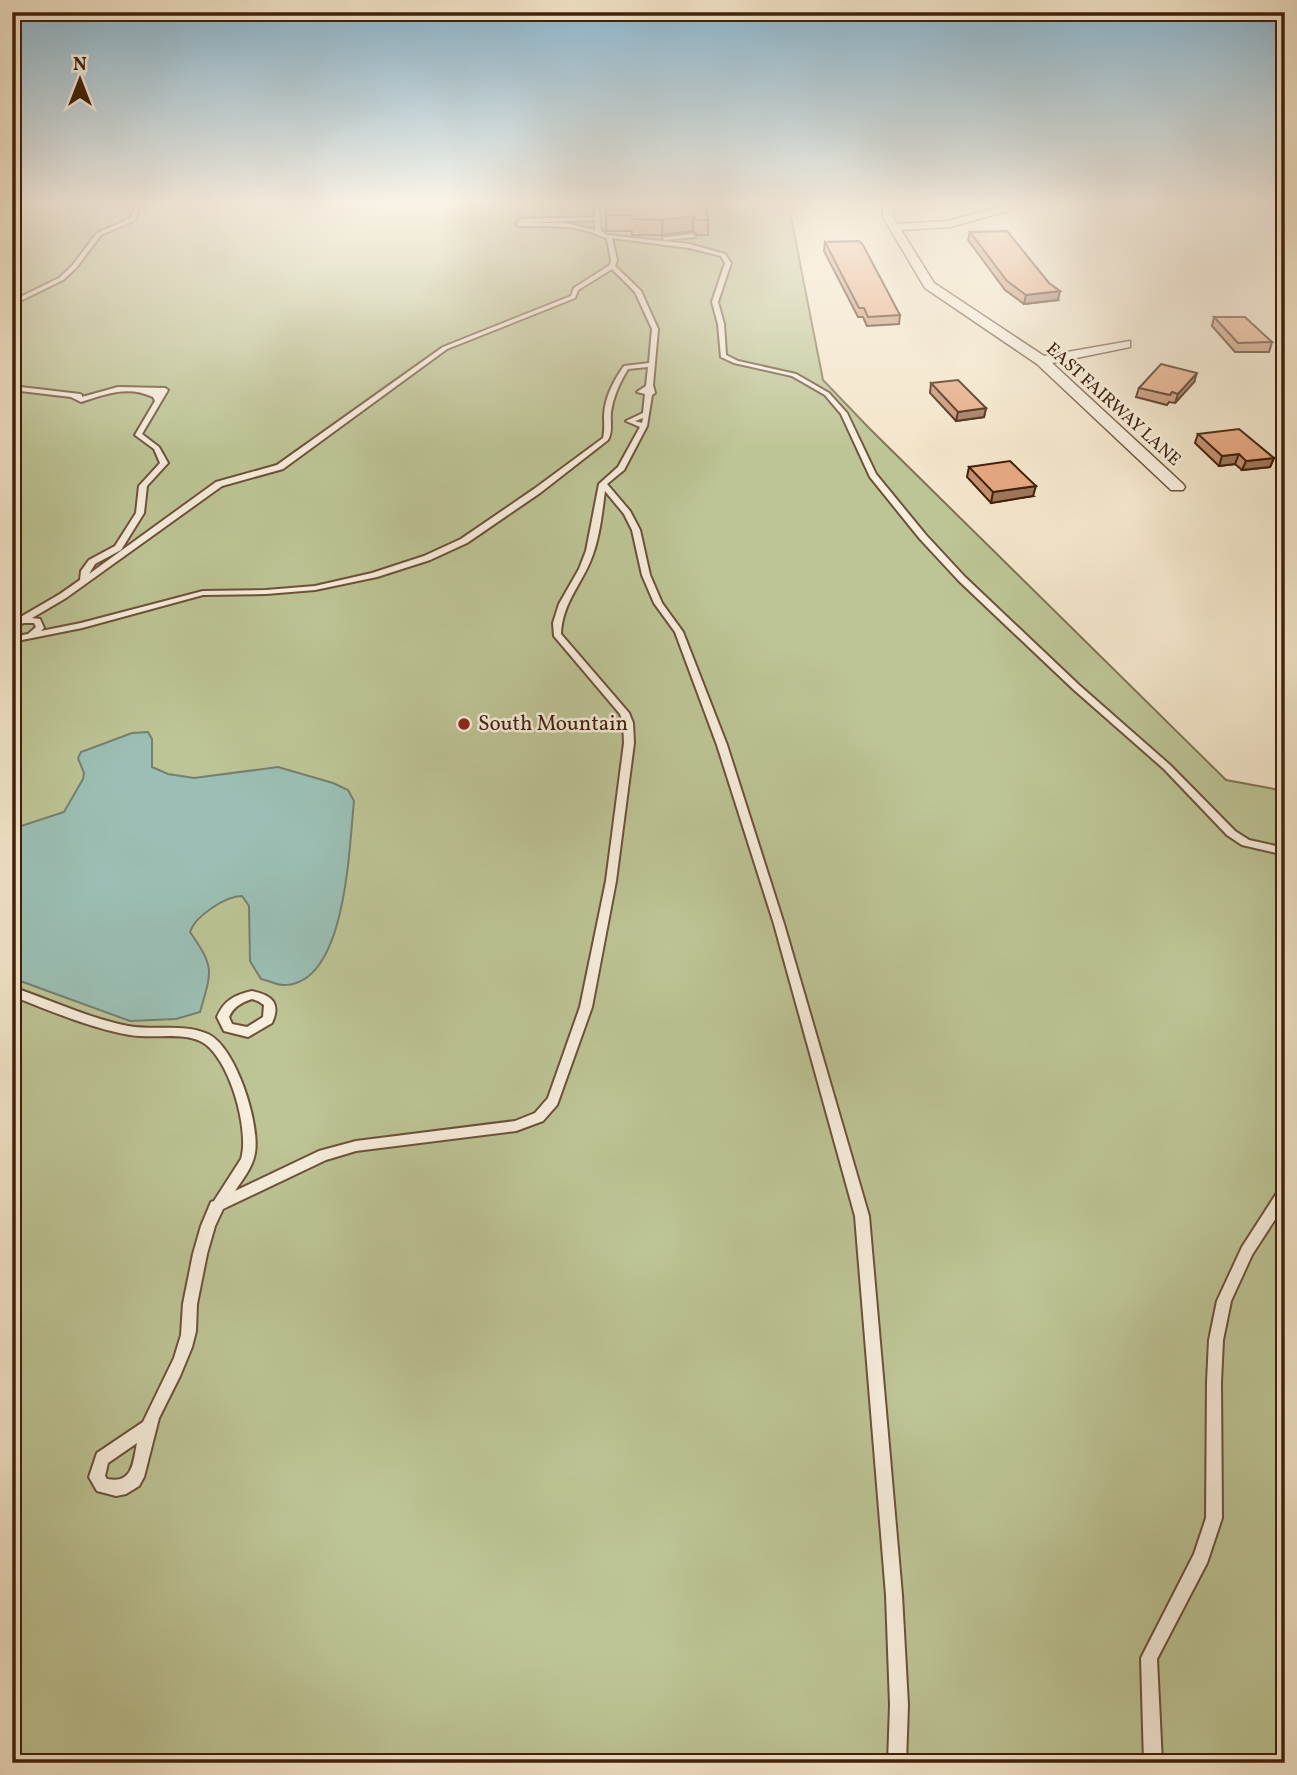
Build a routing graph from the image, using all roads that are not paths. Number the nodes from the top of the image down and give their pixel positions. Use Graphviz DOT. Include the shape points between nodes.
graph roads {
  1 [pos="49,285"];
  2 [pos="582,285"];
  3 [pos="632,285"];
  4 [pos="721,285"];
  5 [pos="929,285"];
  6 [pos="12,303"];
  7 [pos="1125,344"];
  8 [pos="1042,362"];
  9 [pos="652,365"];
  10 [pos="12,388"];
  11 [pos="603,484"];
  12 [pos="1177,487"];
  13 [pos="620,504"];
  14 [pos="598,505"];
  15 [pos="89,574"];
  16 [pos="35,617"];
  17 [pos="12,625"];
  18 [pos="41,631"];
  19 [pos="12,638"];
  20 [pos="1285,852"];
  21 [pos="12,991"];
  22 [pos="224,1023"];
  23 [pos="241,1032"];
  24 [pos="200,1035"];
  25 [pos="219,1049"];
  26 [pos="236,1175"];
  27 [pos="264,1183"];
  28 [pos="1285,1192"];
  29 [pos="216,1206"];
  30 [pos="148,1427"];
  31 [pos="897,1763"];
  32 [pos="1153,1763"];
  1 -- 6 [label="lane"];
  2 -- 15 [label="lane" via="573,297 445,348 280,467 219,484 100,572"];
  3 -- 9 [label="lane" via="655,329"];
  4 -- 20 [label="lane" via="715,302 723,356 794,375 827,394 844,413 873,475 962,579 1167,766 1231,833 1246,843"];
  5 -- 8 [label="street, EAST FAIRWAY LANE"];
  7 -- 8 [label="street"];
  8 -- 12 [label="street, EAST FAIRWAY LANE"];
  9 -- 11 [label="lane" via="645,420 621,468"];
  9 -- 18 [label="lane" via="626,367 621,373 608,409 606,439 492,523 426,558 315,588 203,593"];
  10 -- 15 [label="lane" via="81,400 127,388 156,396 158,401 138,435 157,448 164,463 143,486 140,513 118,548 92,562"];
  11 -- 13 [label="lane"];
  11 -- 14 [label="lane"];
  13 -- 14 [label="lane"];
  13 -- 31 [label="lane" via="636,530 646,575 658,603 679,632 722,745 779,924 862,1216 894,1595"];
  14 -- 27 [label="lane" via="587,559 560,605 557,634 624,713 629,743 599,947 586,1007 553,1101 539,1117 516,1126 356,1146 323,1155"];
  15 -- 16 [label="lane"];
  16 -- 17 [label="lane"];
  16 -- 18 [label="lane"];
  18 -- 19 [label="lane"];
  21 -- 24 [label="lane" via="133,1031"];
  22 -- 23 [label="lane"];
  22 -- 23 [label="lane" via="225,1011 235,1000 252,995 266,999 272,1008 268,1020"];
  22 -- 24 [label="lane" via="215,1032"];
  23 -- 25 [label="lane" via="226,1038"];
  24 -- 25 [label="lane"];
  25 -- 26 [label="lane" via="250,1135 249,1157"];
  26 -- 27 [label="lane" via="232,1188 238,1191"];
  26 -- 29 [label="lane"];
  27 -- 29 [label="lane"];
  28 -- 32 [label="lane" via="1247,1251 1224,1301 1214,1368 1214,1518 1201,1557 1149,1658"];
  29 -- 30 [label="lane" via="190,1305 188,1336"];
}
